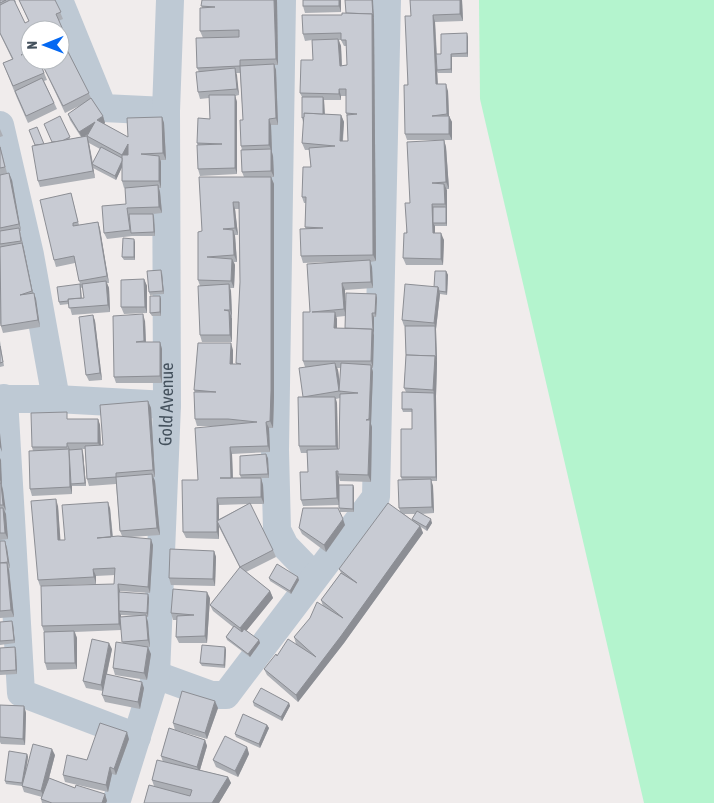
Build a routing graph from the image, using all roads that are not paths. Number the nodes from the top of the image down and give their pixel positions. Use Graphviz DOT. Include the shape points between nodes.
graph roads {
  1 [pos="59,0"];
  2 [pos="170,0"];
  3 [pos="282,0"];
  4 [pos="387,0"];
  5 [pos="166,111"];
  6 [pos="0,125"];
  7 [pos="2,399"];
  8 [pos="56,399"];
  9 [pos="167,405"];
  10 [pos="314,576"];
  11 [pos="156,675"];
  12 [pos="137,737"];
  13 [pos="116,803"];
  1 -- 5 [label="street" via="103,108"];
  2 -- 5 [label="street, Gold Avenue"];
  3 -- 10 [label="street" via="275,450 277,530 285,546"];
  4 -- 10 [label="street" via="376,497"];
  5 -- 9 [label="street, Gold Avenue"];
  6 -- 8 [label="street" via="30,254"];
  7 -- 8 [label="street"];
  7 -- 12 [label="street" via="21,693"];
  8 -- 9 [label="street"];
  9 -- 11 [label="street, Gold Avenue"];
  10 -- 11 [label="street" via="226,695 211,695"];
  11 -- 12 [label="street, Gold Avenue"];
  12 -- 13 [label="street, Gold Avenue"];
}
